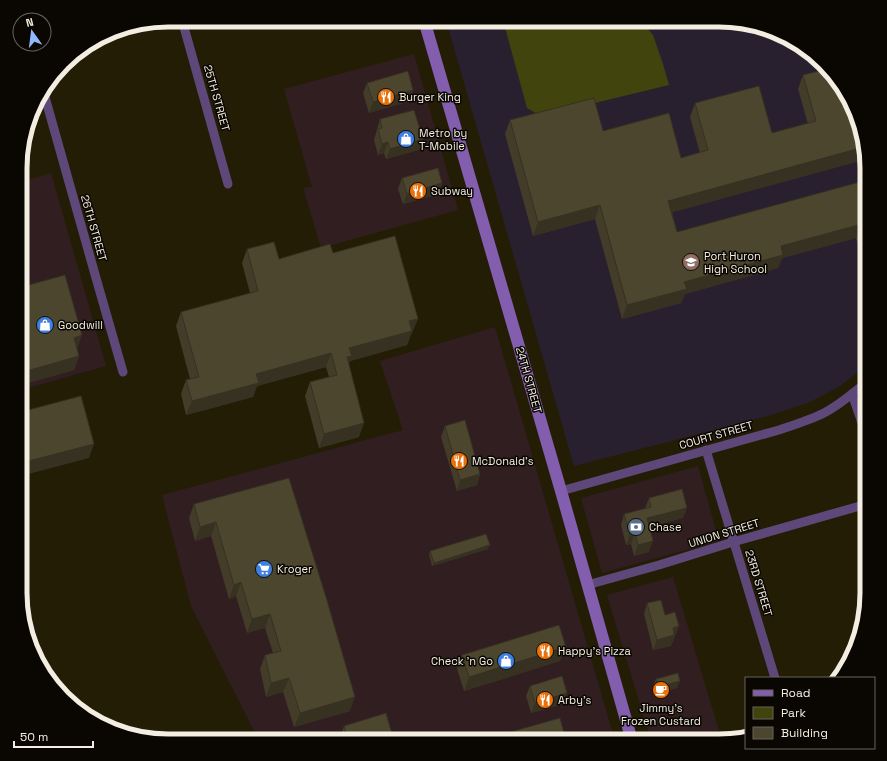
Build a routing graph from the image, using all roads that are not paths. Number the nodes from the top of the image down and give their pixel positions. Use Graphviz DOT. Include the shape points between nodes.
graph roads {
  1 [pos="184,27"];
  2 [pos="426,27"];
  3 [pos="46,99"];
  4 [pos="228,184"];
  5 [pos="123,372"];
  6 [pos="860,388"];
  7 [pos="852,394"];
  8 [pos="860,417"];
  9 [pos="706,450"];
  10 [pos="561,491"];
  11 [pos="860,506"];
  12 [pos="733,542"];
  13 [pos="588,585"];
  14 [pos="774,677"];
  15 [pos="630,734"];
  1 -- 4 [label="street, 25TH STREET"];
  2 -- 10 [label="street, 24TH STREET"];
  3 -- 5 [label="street, 26TH STREET"];
  6 -- 7 [label="street, COURT STREET"];
  7 -- 8 [label="street"];
  7 -- 9 [label="street, COURT STREET" via="824,413 802,422"];
  9 -- 10 [label="street, COURT STREET"];
  9 -- 12 [label="street, 23RD STREET"];
  10 -- 13 [label="street, 24TH STREET"];
  11 -- 12 [label="street, UNION STREET"];
  12 -- 13 [label="street, UNION STREET"];
  12 -- 14 [label="street, 23RD STREET"];
  13 -- 15 [label="street, 24TH STREET"];
}
